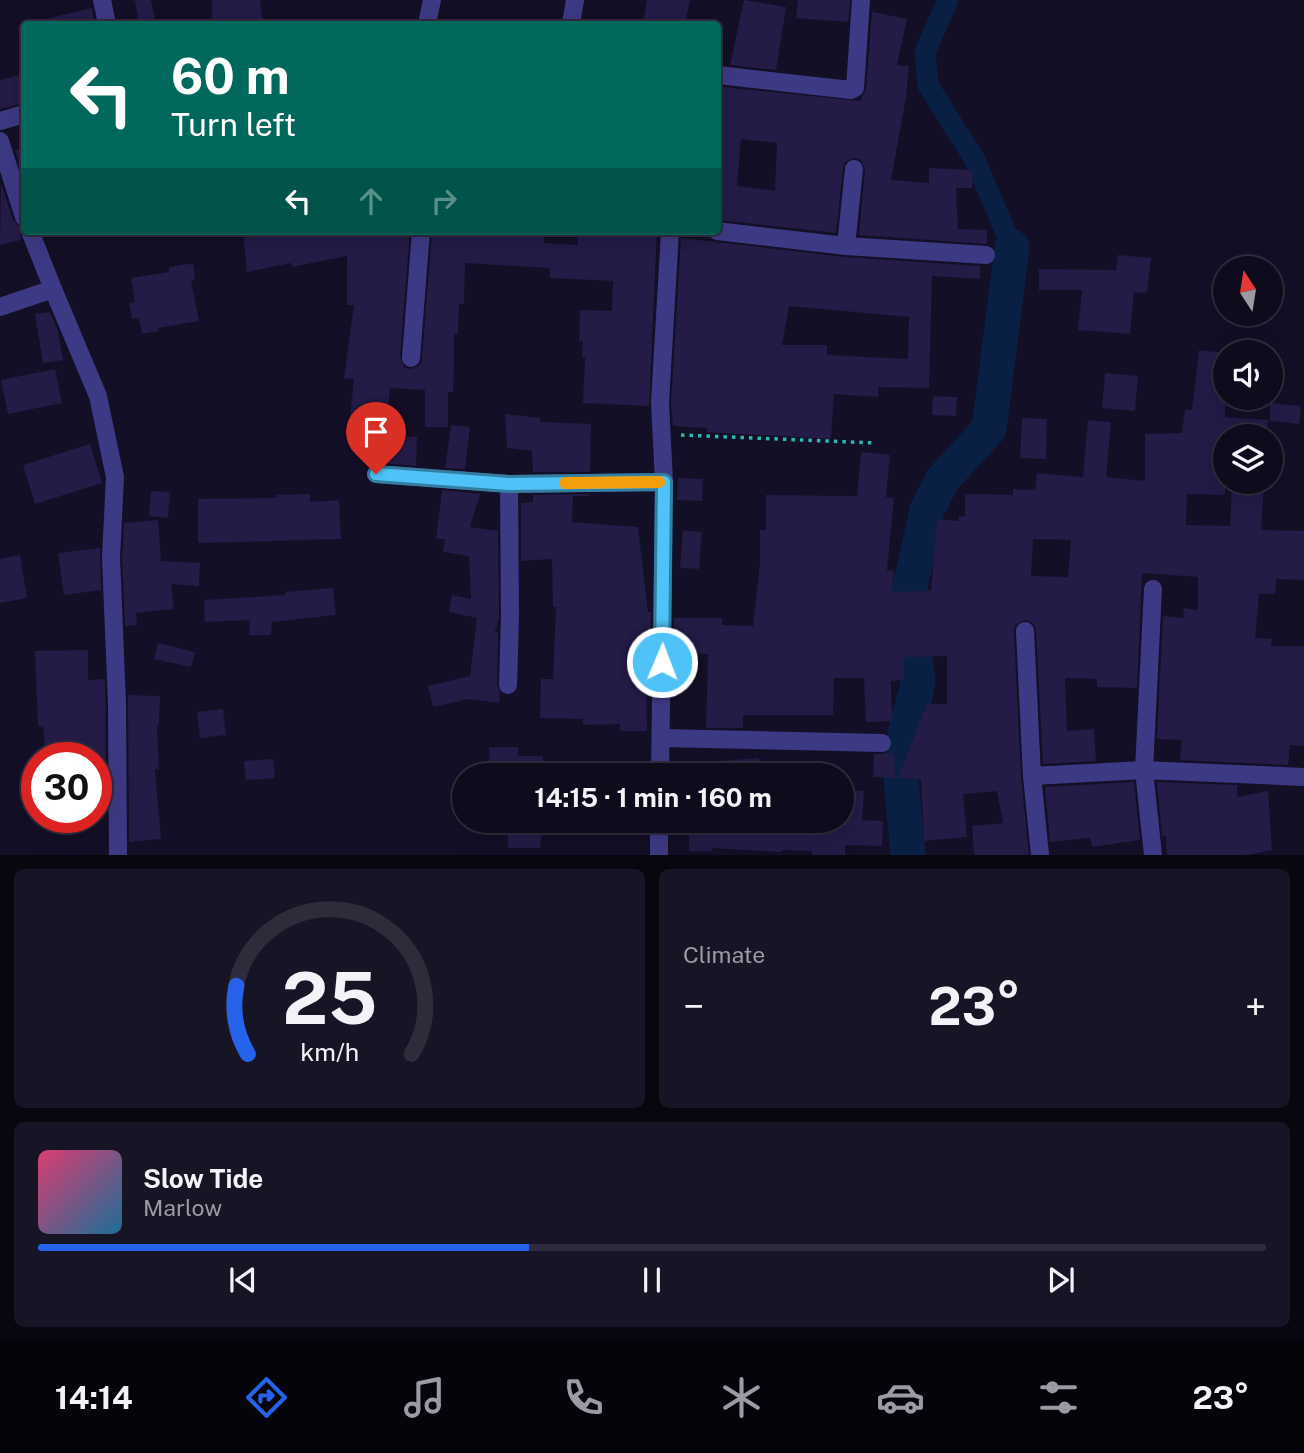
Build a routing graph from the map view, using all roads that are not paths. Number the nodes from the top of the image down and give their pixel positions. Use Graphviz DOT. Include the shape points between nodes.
graph roads {
  1 [pos="102,0"];
  2 [pos="432,0"];
  3 [pos="575,0"];
  4 [pos="861,0"];
  5 [pos="106,21"];
  6 [pos="428,21"];
  7 [pos="572,21"];
  8 [pos="721,75"];
  9 [pos="21,115"];
  10 [pos="0,121"];
  11 [pos="0,141"];
  12 [pos="854,169"];
  13 [pos="21,208"];
  14 [pos="721,231"];
  15 [pos="32,235"];
  16 [pos="421,235"];
  17 [pos="670,235"];
  18 [pos="846,246"];
  19 [pos="986,255"];
  20 [pos="53,289"];
  21 [pos="0,307"];
  22 [pos="411,358"];
  23 [pos="376,474"];
  24 [pos="664,482"];
  25 [pos="509,484"];
  26 [pos="1153,589"];
  27 [pos="1025,631"];
  28 [pos="508,685"];
  29 [pos="661,738"];
  30 [pos="882,743"];
  31 [pos="660,763"];
  32 [pos="1144,770"];
  33 [pos="1032,776"];
  34 [pos="1304,777"];
  35 [pos="659,833"];
  36 [pos="118,855"];
  37 [pos="659,855"];
  38 [pos="1040,855"];
  39 [pos="1153,855"];
  1 -- 5 [label="street"];
  2 -- 6 [label="street"];
  3 -- 7 [label="street"];
  4 -- 8 [label="street" via="855,88"];
  9 -- 10 [label="street"];
  11 -- 13 [label="street"];
  12 -- 18 [label="street"];
  14 -- 18 [label="street"];
  15 -- 20 [label="street"];
  16 -- 22 [label="street"];
  17 -- 24 [label="street" via="661,362"];
  18 -- 19 [label="street"];
  20 -- 21 [label="street"];
  20 -- 36 [label="street" via="98,396 115,477 111,558"];
  23 -- 25 [label="street"];
  24 -- 25 [label="street"];
  24 -- 29 [label="street"];
  25 -- 28 [label="street"];
  26 -- 32 [label="street"];
  27 -- 33 [label="street"];
  29 -- 30 [label="street"];
  29 -- 31 [label="street"];
  32 -- 33 [label="street"];
  32 -- 34 [label="street"];
  32 -- 39 [label="street"];
  33 -- 38 [label="street"];
  35 -- 37 [label="street"];
}
